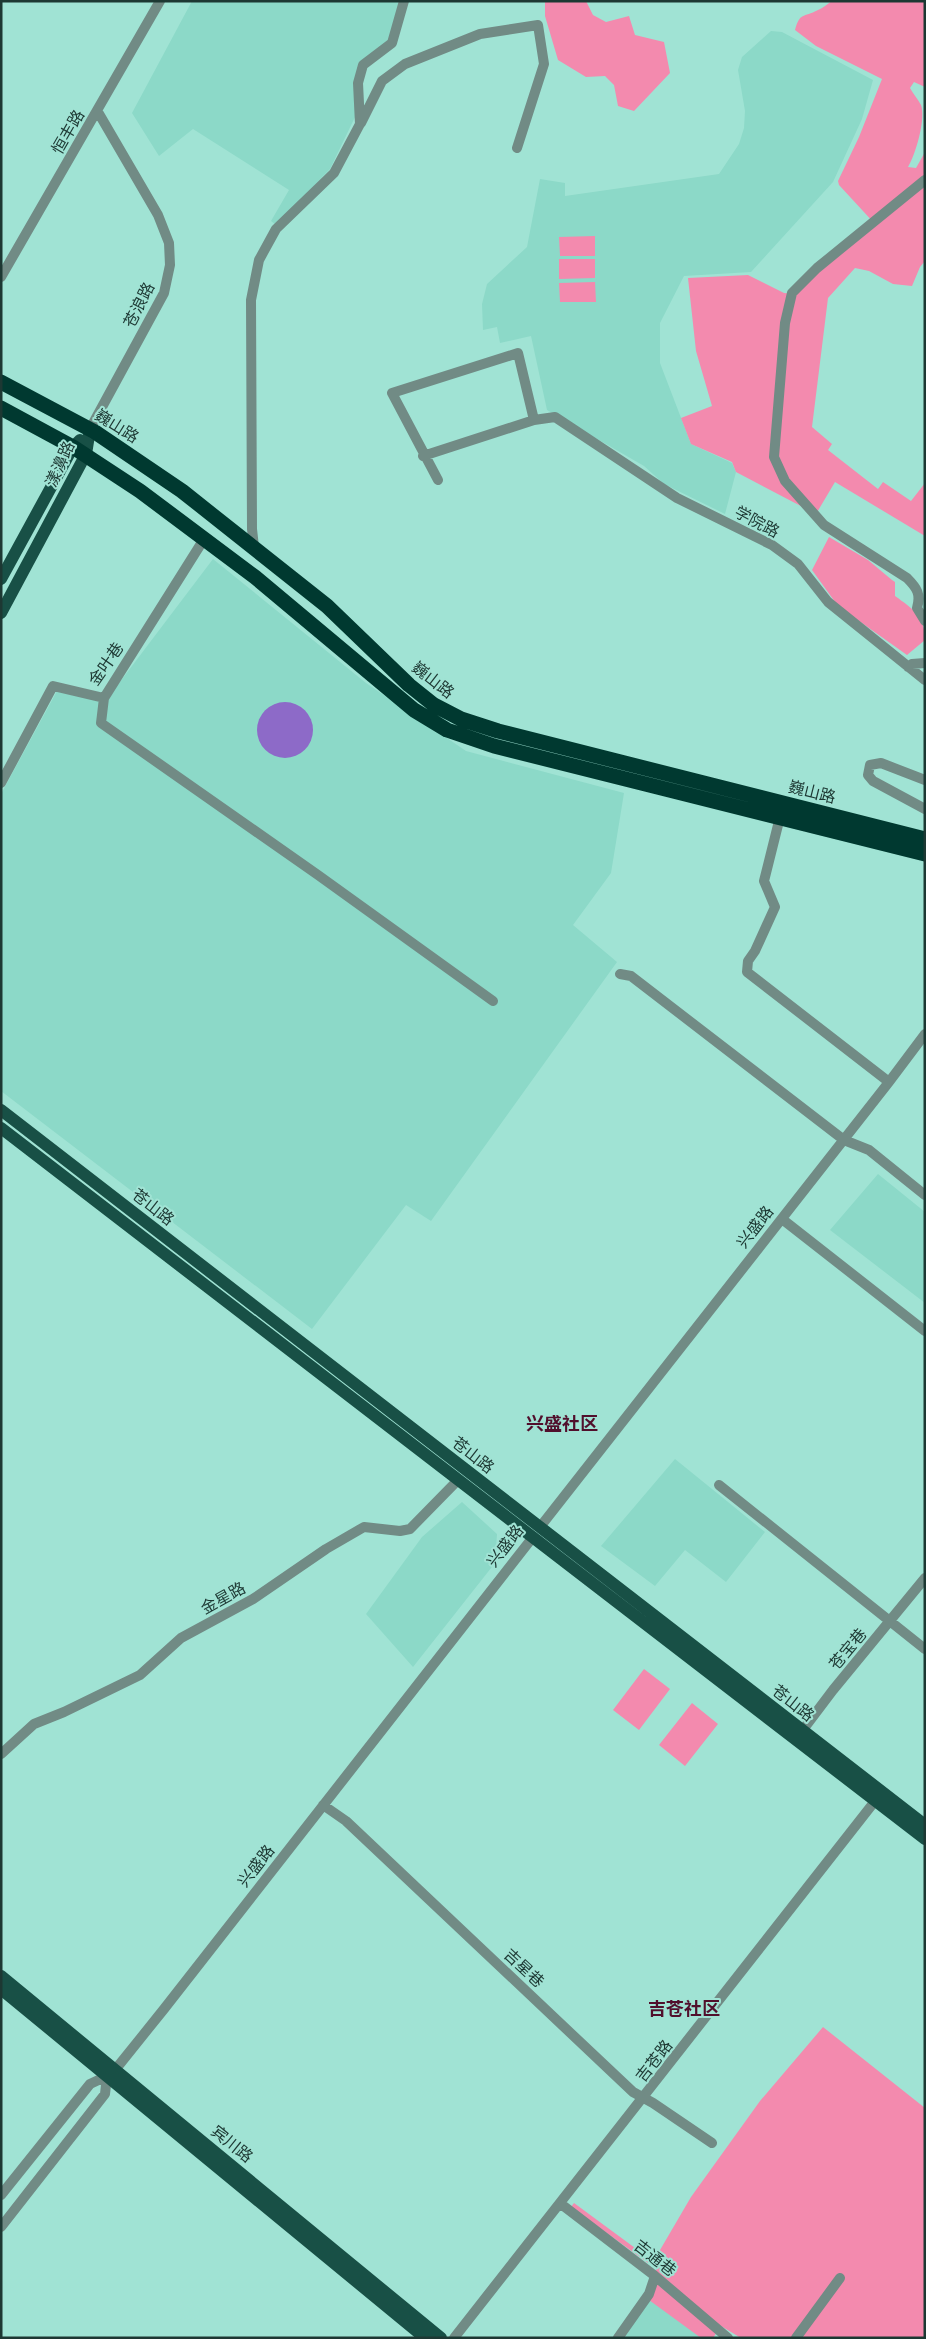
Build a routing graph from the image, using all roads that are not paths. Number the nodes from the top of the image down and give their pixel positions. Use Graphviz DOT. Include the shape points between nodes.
graph roads {
  1 [pos="160,1"];
  2 [pos="404,1"];
  3 [pos="98,112"];
  4 [pos="360,124"];
  5 [pos="517,148"];
  6 [pos="925,180"];
  7 [pos="1,277"];
  8 [pos="1,382"];
  9 [pos="1,408"];
  10 [pos="534,420"];
  11 [pos="90,429"];
  12 [pos="79,451"];
  13 [pos="423,456"];
  14 [pos="438,480"];
  15 [pos="204,538"];
  16 [pos="254,547"];
  17 [pos="1,579"];
  18 [pos="1,613"];
  19 [pos="925,621"];
  20 [pos="925,663"];
  21 [pos="908,667"];
  22 [pos="402,678"];
  23 [pos="925,680"];
  24 [pos="390,691"];
  25 [pos="104,698"];
  26 [pos="458,726"];
  27 [pos="925,780"];
  28 [pos="1,783"];
  29 [pos="925,809"];
  30 [pos="780,817"];
  31 [pos="925,839"];
  32 [pos="925,854"];
  33 [pos="620,974"];
  34 [pos="493,1001"];
  35 [pos="925,1034"];
  36 [pos="890,1082"];
  37 [pos="1,1110"];
  38 [pos="1,1128"];
  39 [pos="844,1140"];
  40 [pos="925,1195"];
  41 [pos="782,1218"];
  42 [pos="925,1331"];
  43 [pos="458,1480"];
  44 [pos="719,1484"];
  45 [pos="536,1532"];
  46 [pos="925,1578"];
  47 [pos="891,1622"];
  48 [pos="925,1649"];
  49 [pos="799,1735"];
  50 [pos="1,1754"];
  51 [pos="877,1803"];
  52 [pos="323,1806"];
  53 [pos="925,1825"];
  54 [pos="925,1839"];
  55 [pos="1,1976"];
  56 [pos="1,1989"];
  57 [pos="111,2073"];
  58 [pos="647,2100"];
  59 [pos="712,2143"];
  60 [pos="1,2195"];
  61 [pos="563,2206"];
  62 [pos="4,2223"];
  63 [pos="1,2235"];
  64 [pos="656,2276"];
  65 [pos="840,2278"];
  66 [pos="726,2337"];
  67 [pos="425,2338"];
  68 [pos="441,2338"];
  69 [pos="454,2338"];
  70 [pos="463,2338"];
  71 [pos="618,2338"];
  72 [pos="796,2338"];
  1 -- 3 [label="street, 恒丰路"];
  2 -- 4 [label="street" via="392,43 363,65 358,83"];
  3 -- 7 [label="street, 恒丰路"];
  3 -- 11 [label="street, 苍浪路" via="158,215 169,243 170,265 164,293"];
  4 -- 5 [label="street" via="382,81 405,64 480,34 538,25 544,64"];
  4 -- 16 [label="street" via="334,172 276,229 259,260 251,300"];
  6 -- 19 [label="street" via="816,268 792,293 784,323 774,457 785,481 824,525 907,578 917,588 920,597 918,608"];
  8 -- 11 [label="highway, 巍山路"];
  9 -- 12 [label="highway, 巍山路"];
  10 -- 13 [label="street"];
  10 -- 13 [label="street" via="518,353 392,393"];
  10 -- 21 [label="street, 学院路" via="555,417 677,498 772,545 798,564 828,602"];
  11 -- 12 [label="main road, 漾濞路"];
  11 -- 16 [label="highway, 巍山路" via="147,466"];
  12 -- 15 [label="highway, 巍山路" via="127,481"];
  12 -- 17 [label="main road, 漾濞路"];
  12 -- 18 [label="main road, 漾濞路"];
  13 -- 14 [label="street"];
  15 -- 24 [label="highway, 巍山路"];
  15 -- 25 [label="street, 金叶巷"];
  16 -- 22 [label="highway, 巍山路" via="338,615"];
  20 -- 21 [label="street"];
  21 -- 23 [label="street, 学院路"];
  22 -- 24 [label="highway"];
  22 -- 26 [label="highway, 巍山路"];
  24 -- 26 [label="highway, 巍山路" via="426,718"];
  25 -- 28 [label="street, 金叶巷" via="54,686"];
  25 -- 34 [label="street" via="101,724 318,874"];
  26 -- 30 [label="highway, 巍山路" via="494,746"];
  26 -- 31 [label="highway, 巍山路" via="498,731"];
  27 -- 29 [label="street" via="881,763 870,765 868,775 873,781"];
  30 -- 32 [label="highway, 巍山路"];
  30 -- 36 [label="street" via="764,882 775,907 748,961 747,972"];
  33 -- 39 [label="street" via="631,976"];
  35 -- 36 [label="street, 兴盛路"];
  36 -- 39 [label="street, 兴盛路"];
  37 -- 45 [label="main road, 苍山路"];
  38 -- 43 [label="main road, 苍山路"];
  39 -- 40 [label="street" via="868,1150"];
  39 -- 41 [label="street, 兴盛路"];
  41 -- 42 [label="street"];
  41 -- 45 [label="street, 兴盛路"];
  43 -- 45 [label="main road, 苍山路"];
  43 -- 50 [label="street, 金星路" via="410,1529 364,1527 253,1599 181,1638 140,1675 34,1724"];
  44 -- 47 [label="street"];
  45 -- 49 [label="main road, 苍山路"];
  45 -- 52 [label="street, 兴盛路"];
  46 -- 47 [label="street, 苍宝巷"];
  47 -- 48 [label="street"];
  47 -- 49 [label="street, 苍宝巷"];
  49 -- 51 [label="main road, 苍山路"];
  49 -- 53 [label="main road, 苍山路"];
  51 -- 54 [label="main road, 苍山路"];
  51 -- 58 [label="street, 吉苍路"];
  52 -- 57 [label="street, 兴盛路"];
  52 -- 58 [label="street, 吉星巷" via="346,1821 633,2092"];
  55 -- 57 [label="main road, 宾川路"];
  56 -- 57 [label="main road, 宾川路"];
  57 -- 60 [label="street, 兴盛路" via="90,2084"];
  57 -- 62 [label="street, 兴盛路" via="105,2094"];
  57 -- 67 [label="main road, 宾川路"];
  57 -- 68 [label="main road, 宾川路"];
  58 -- 59 [label="street, 吉星巷"];
  58 -- 61 [label="street, 吉苍路"];
  61 -- 64 [label="street, 吉通巷"];
  61 -- 69 [label="street, 吉苍路"];
  61 -- 70 [label="street, 吉苍路"];
  62 -- 63 [label="street, 兴盛路"];
  64 -- 66 [label="street, 吉通巷"];
  64 -- 71 [label="street" via="649,2294"];
  65 -- 72 [label="street"];
}
